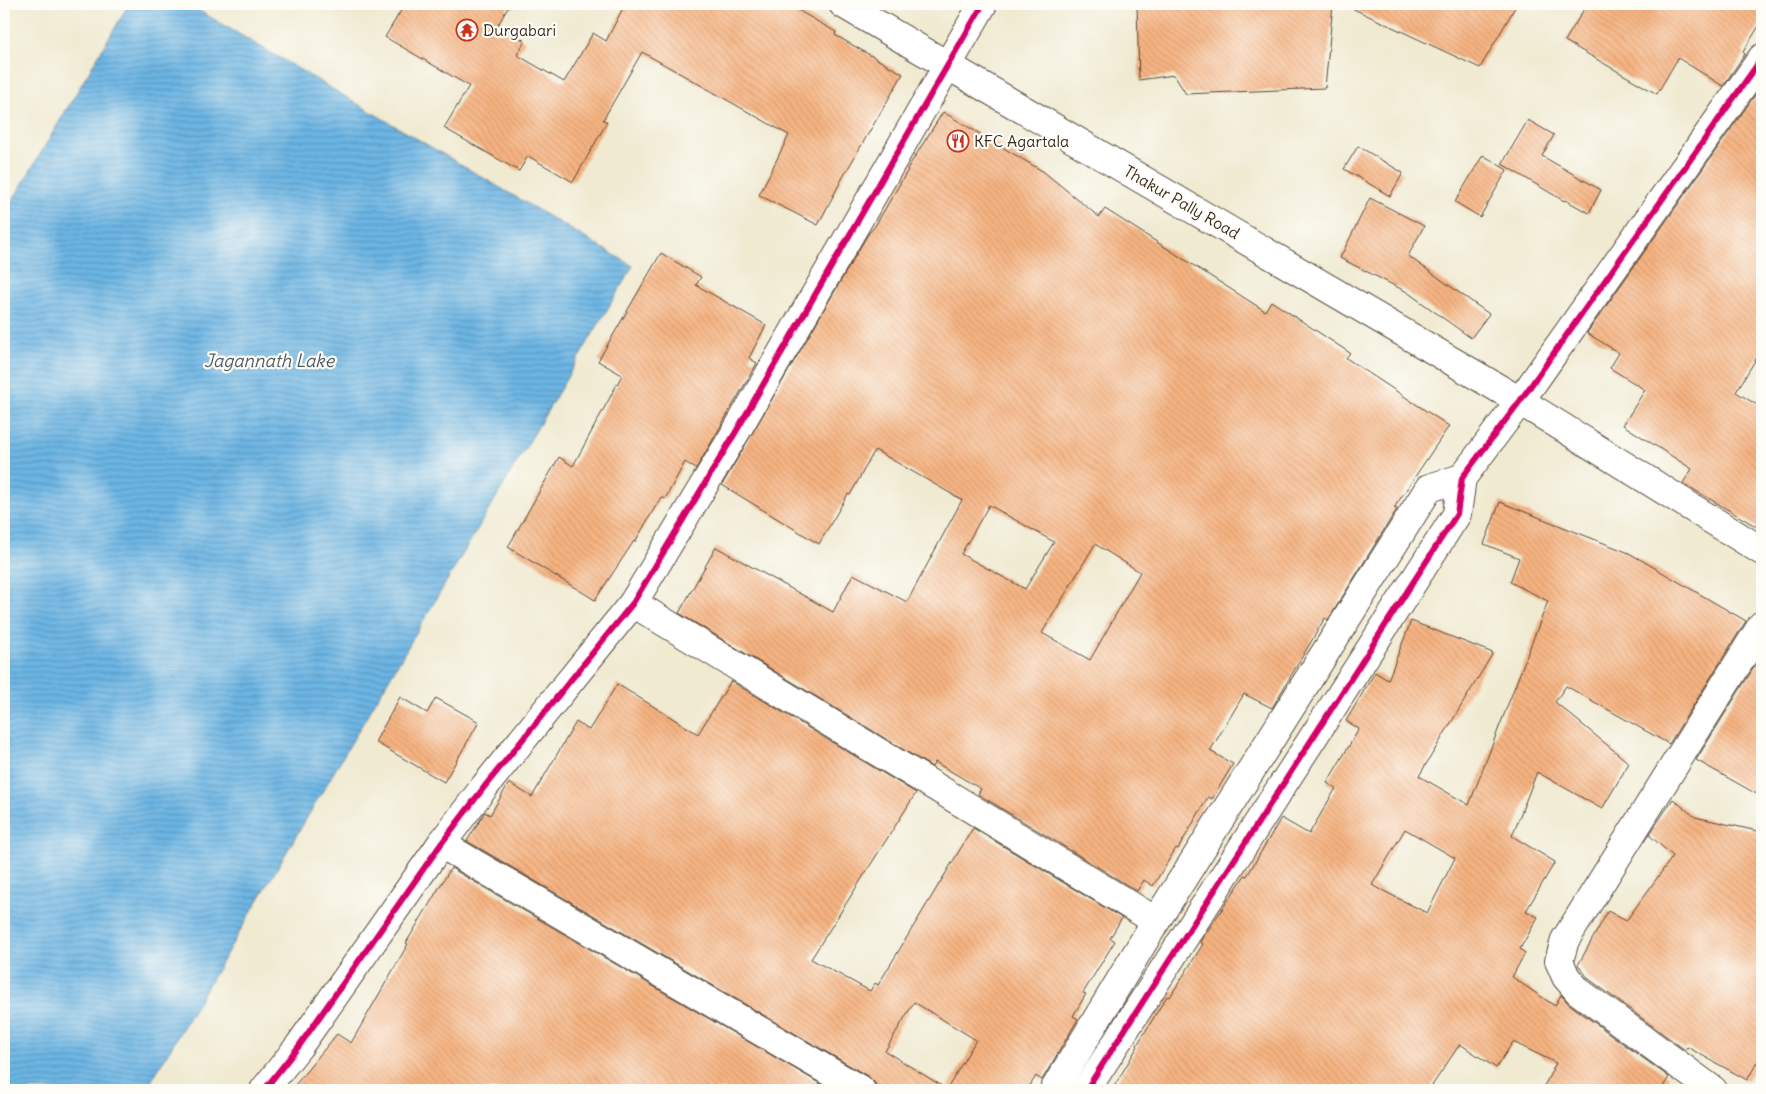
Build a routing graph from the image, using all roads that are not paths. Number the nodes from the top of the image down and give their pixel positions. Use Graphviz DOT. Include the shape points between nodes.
graph roads {
  1 [pos="843,4"];
  2 [pos="983,4"];
  3 [pos="1762,58"];
  4 [pos="948,65"];
  5 [pos="1520,401"];
  6 [pos="1462,478"];
  7 [pos="1762,552"];
  8 [pos="633,603"];
  9 [pos="1762,624"];
  10 [pos="440,844"];
  11 [pos="1156,920"];
  12 [pos="264,1090"];
  13 [pos="861,1090"];
  14 [pos="1054,1090"];
  15 [pos="1086,1090"];
  16 [pos="1713,1090"];
  1 -- 4 [label="street, Thakur Pally Road"];
  2 -- 4 [label="street"];
  3 -- 5 [label="street"];
  4 -- 5 [label="street, Thakur Pally Road"];
  4 -- 8 [label="street" via="742,422"];
  5 -- 6 [label="street"];
  5 -- 7 [label="street, Thakur Pally Road"];
  6 -- 11 [label="street" via="1429,488"];
  6 -- 15 [label="street" via="1458,514"];
  8 -- 10 [label="street"];
  8 -- 11 [label="street"];
  9 -- 16 [label="street" via="1564,940 1559,962 1566,977 1578,990"];
  10 -- 12 [label="street"];
  10 -- 13 [label="street"];
  11 -- 14 [label="street"];
}
